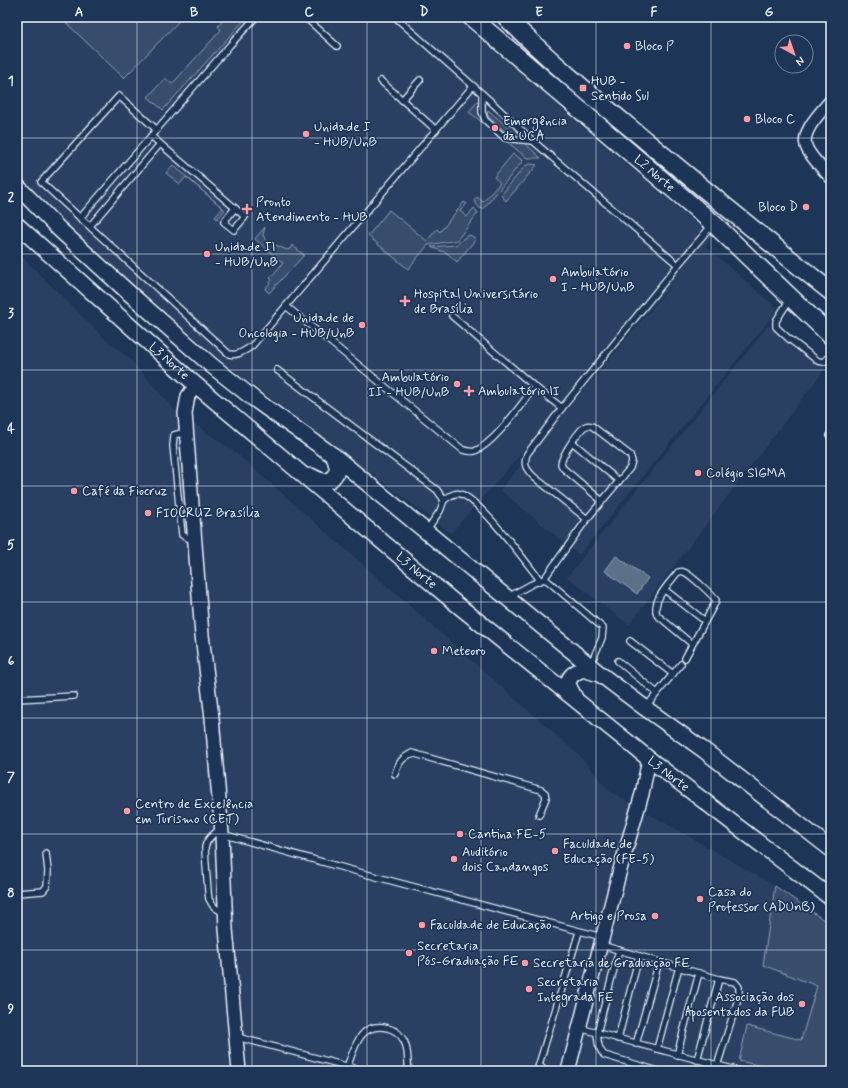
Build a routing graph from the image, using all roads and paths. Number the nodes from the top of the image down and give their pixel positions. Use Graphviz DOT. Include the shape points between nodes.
graph roads {
  1 [pos="256,17"];
  2 [pos="306,17"];
  3 [pos="395,17"];
  4 [pos="472,17"];
  5 [pos="506,17"];
  6 [pos="337,46"];
  7 [pos="420,80"];
  8 [pos="381,82"];
  9 [pos="473,86"];
  10 [pos="482,94"];
  11 [pos="402,100"];
  12 [pos="831,100"];
  13 [pos="157,130"];
  14 [pos="436,130"];
  15 [pos="151,136"];
  16 [pos="533,141"];
  17 [pos="160,144"];
  18 [pos="831,178"];
  19 [pos="17,186"];
  20 [pos="235,208"];
  21 [pos="80,218"];
  22 [pos="714,224"];
  23 [pos="17,225"];
  24 [pos="90,226"];
  25 [pos="678,265"];
  26 [pos="831,292"];
  27 [pos="791,297"];
  28 [pos="286,306"];
  29 [pos="452,316"];
  30 [pos="831,336"];
  31 [pos="831,355"];
  32 [pos="277,370"];
  33 [pos="196,385"];
  34 [pos="535,387"];
  35 [pos="562,408"];
  36 [pos="831,431"];
  37 [pos="831,438"];
  38 [pos="572,442"];
  39 [pos="334,456"];
  40 [pos="293,465"];
  41 [pos="619,480"];
  42 [pos="444,500"];
  43 [pos="602,501"];
  44 [pos="587,519"];
  45 [pos="426,531"];
  46 [pos="542,580"];
  47 [pos="665,590"];
  48 [pos="507,598"];
  49 [pos="705,621"];
  50 [pos="630,642"];
  51 [pos="692,644"];
  52 [pos="685,658"];
  53 [pos="618,661"];
  54 [pos="681,664"];
  55 [pos="595,670"];
  56 [pos="672,674"];
  57 [pos="657,693"];
  58 [pos="74,696"];
  59 [pos="17,699"];
  60 [pos="575,699"];
  61 [pos="645,708"];
  62 [pos="650,759"];
  63 [pos="395,774"];
  64 [pos="539,815"];
  65 [pos="222,831"];
  66 [pos="831,849"];
  67 [pos="46,853"];
  68 [pos="17,893"];
  69 [pos="831,898"];
  70 [pos="579,932"];
  71 [pos="601,941"];
  72 [pos="618,950"];
  73 [pos="639,956"];
  74 [pos="659,962"];
  75 [pos="679,967"];
  76 [pos="699,973"];
  77 [pos="719,979"];
  78 [pos="579,1028"];
  79 [pos="598,1033"];
  80 [pos="237,1037"];
  81 [pos="618,1039"];
  82 [pos="636,1044"];
  83 [pos="657,1049"];
  84 [pos="677,1055"];
  85 [pos="697,1060"];
  86 [pos="347,1067"];
  87 [pos="538,1068"];
  88 [pos="716,1068"];
  89 [pos="240,1071"];
  90 [pos="365,1071"];
  91 [pos="409,1071"];
  92 [pos="545,1071"];
  93 [pos="568,1071"];
  94 [pos="658,1071"];
  95 [pos="740,1071"];
  1 -- 13 [label="lane"];
  2 -- 6 [label="lane"];
  3 -- 9 [label="lane"];
  4 -- 22 [label="main road, L2 Norte"];
  5 -- 26 [label="main road, L2 Norte" via="601,104"];
  7 -- 11 [label="lane"];
  8 -- 11 [label="lane"];
  9 -- 10 [label="lane"];
  9 -- 14 [label="lane"];
  10 -- 16 [label="lane"];
  10 -- 16 [label="lane" via="482,112 485,120 505,138"];
  11 -- 14 [label="lane"];
  12 -- 18 [label="street" via="808,130 805,139 808,150"];
  13 -- 15 [label="lane"];
  13 -- 21 [label="lane" via="119,96 41,182"];
  14 -- 28 [label="lane"];
  15 -- 17 [label="lane"];
  15 -- 21 [label="lane"];
  16 -- 25 [label="lane"];
  17 -- 20 [label="lane"];
  17 -- 24 [label="lane"];
  19 -- 39 [label="main road, L3 Norte" via="59,229 211,365"];
  21 -- 24 [label="lane"];
  22 -- 25 [label="lane"];
  22 -- 27 [label="main road, L2 Norte"];
  23 -- 33 [label="main road, L3 Norte"];
  24 -- 28 [label="lane" via="229,354 239,354 252,346"];
  25 -- 35 [label="lane"];
  27 -- 30 [label="main road, L2 Norte"];
  27 -- 31 [label="lane" via="776,321 776,327 818,361 824,362"];
  28 -- 34 [label="lane" via="463,450 474,451 487,444"];
  29 -- 34 [label="lane"];
  32 -- 42 [label="lane" via="437,490"];
  33 -- 40 [label="main road, L3 Norte"];
  33 -- 65 [label="street" via="188,396 185,414 202,635"];
  34 -- 35 [label="lane"];
  35 -- 44 [label="lane" via="524,461 534,477"];
  36 -- 37 [label="lane"];
  38 -- 41 [label="lane"];
  38 -- 41 [label="lane" via="589,425 630,455 630,468"];
  38 -- 43 [label="lane" via="561,464 563,468"];
  39 -- 40 [label="main road" via="338,469 326,482 321,482"];
  39 -- 45 [label="main road, L3 Norte"];
  40 -- 60 [label="main road, L3 Norte" via="454,602"];
  41 -- 43 [label="lane"];
  42 -- 45 [label="lane" via="440,511"];
  42 -- 46 [label="lane" via="454,494 460,494 480,508"];
  43 -- 44 [label="lane"];
  44 -- 46 [label="lane"];
  45 -- 48 [label="main road, L3 Norte"];
  46 -- 48 [label="lane"];
  46 -- 55 [label="lane" via="548,581 603,628"];
  47 -- 49 [label="lane"];
  47 -- 49 [label="lane" via="678,572 686,573 716,600"];
  47 -- 51 [label="lane" via="655,605 657,615"];
  48 -- 55 [label="main road, L3 Norte"];
  49 -- 51 [label="lane"];
  50 -- 56 [label="lane"];
  51 -- 52 [label="lane"];
  53 -- 57 [label="lane"];
  54 -- 56 [label="lane"];
  55 -- 60 [label="main road" via="583,669 569,678 568,685"];
  55 -- 61 [label="main road, L3 Norte"];
  56 -- 57 [label="lane"];
  57 -- 61 [label="lane"];
  58 -- 59 [label="lane"];
  60 -- 62 [label="main road, L3 Norte"];
  61 -- 66 [label="main road, L3 Norte"];
  62 -- 69 [label="main road, L3 Norte"];
  62 -- 71 [label="street"];
  63 -- 64 [label="lane" via="398,764 412,753 541,790 546,798"];
  65 -- 70 [label="lane"];
  65 -- 80 [label="street" via="225,912"];
  67 -- 68 [label="lane" via="47,886 43,891"];
  70 -- 71 [label="lane"];
  70 -- 87 [label="lane"];
  71 -- 72 [label="lane"];
  71 -- 78 [label="street"];
  72 -- 73 [label="lane"];
  72 -- 79 [label="lane"];
  73 -- 74 [label="lane"];
  73 -- 81 [label="lane"];
  74 -- 75 [label="lane"];
  74 -- 82 [label="lane"];
  75 -- 76 [label="lane"];
  75 -- 83 [label="lane"];
  76 -- 77 [label="lane"];
  76 -- 84 [label="lane"];
  77 -- 85 [label="lane"];
  77 -- 88 [label="lane" via="735,982 739,987 739,996"];
  78 -- 79 [label="lane"];
  78 -- 93 [label="street"];
  79 -- 81 [label="lane"];
  79 -- 94 [label="lane" via="598,1045 604,1055"];
  80 -- 86 [label="lane"];
  80 -- 89 [label="street"];
  81 -- 82 [label="lane"];
  82 -- 83 [label="lane"];
  83 -- 84 [label="lane"];
  84 -- 85 [label="lane"];
  85 -- 88 [label="lane"];
  86 -- 90 [label="lane"];
  86 -- 91 [label="lane" via="364,1031 374,1026 382,1026 401,1035 408,1051"];
  87 -- 92 [label="lane"];
  88 -- 95 [label="lane"];
}
